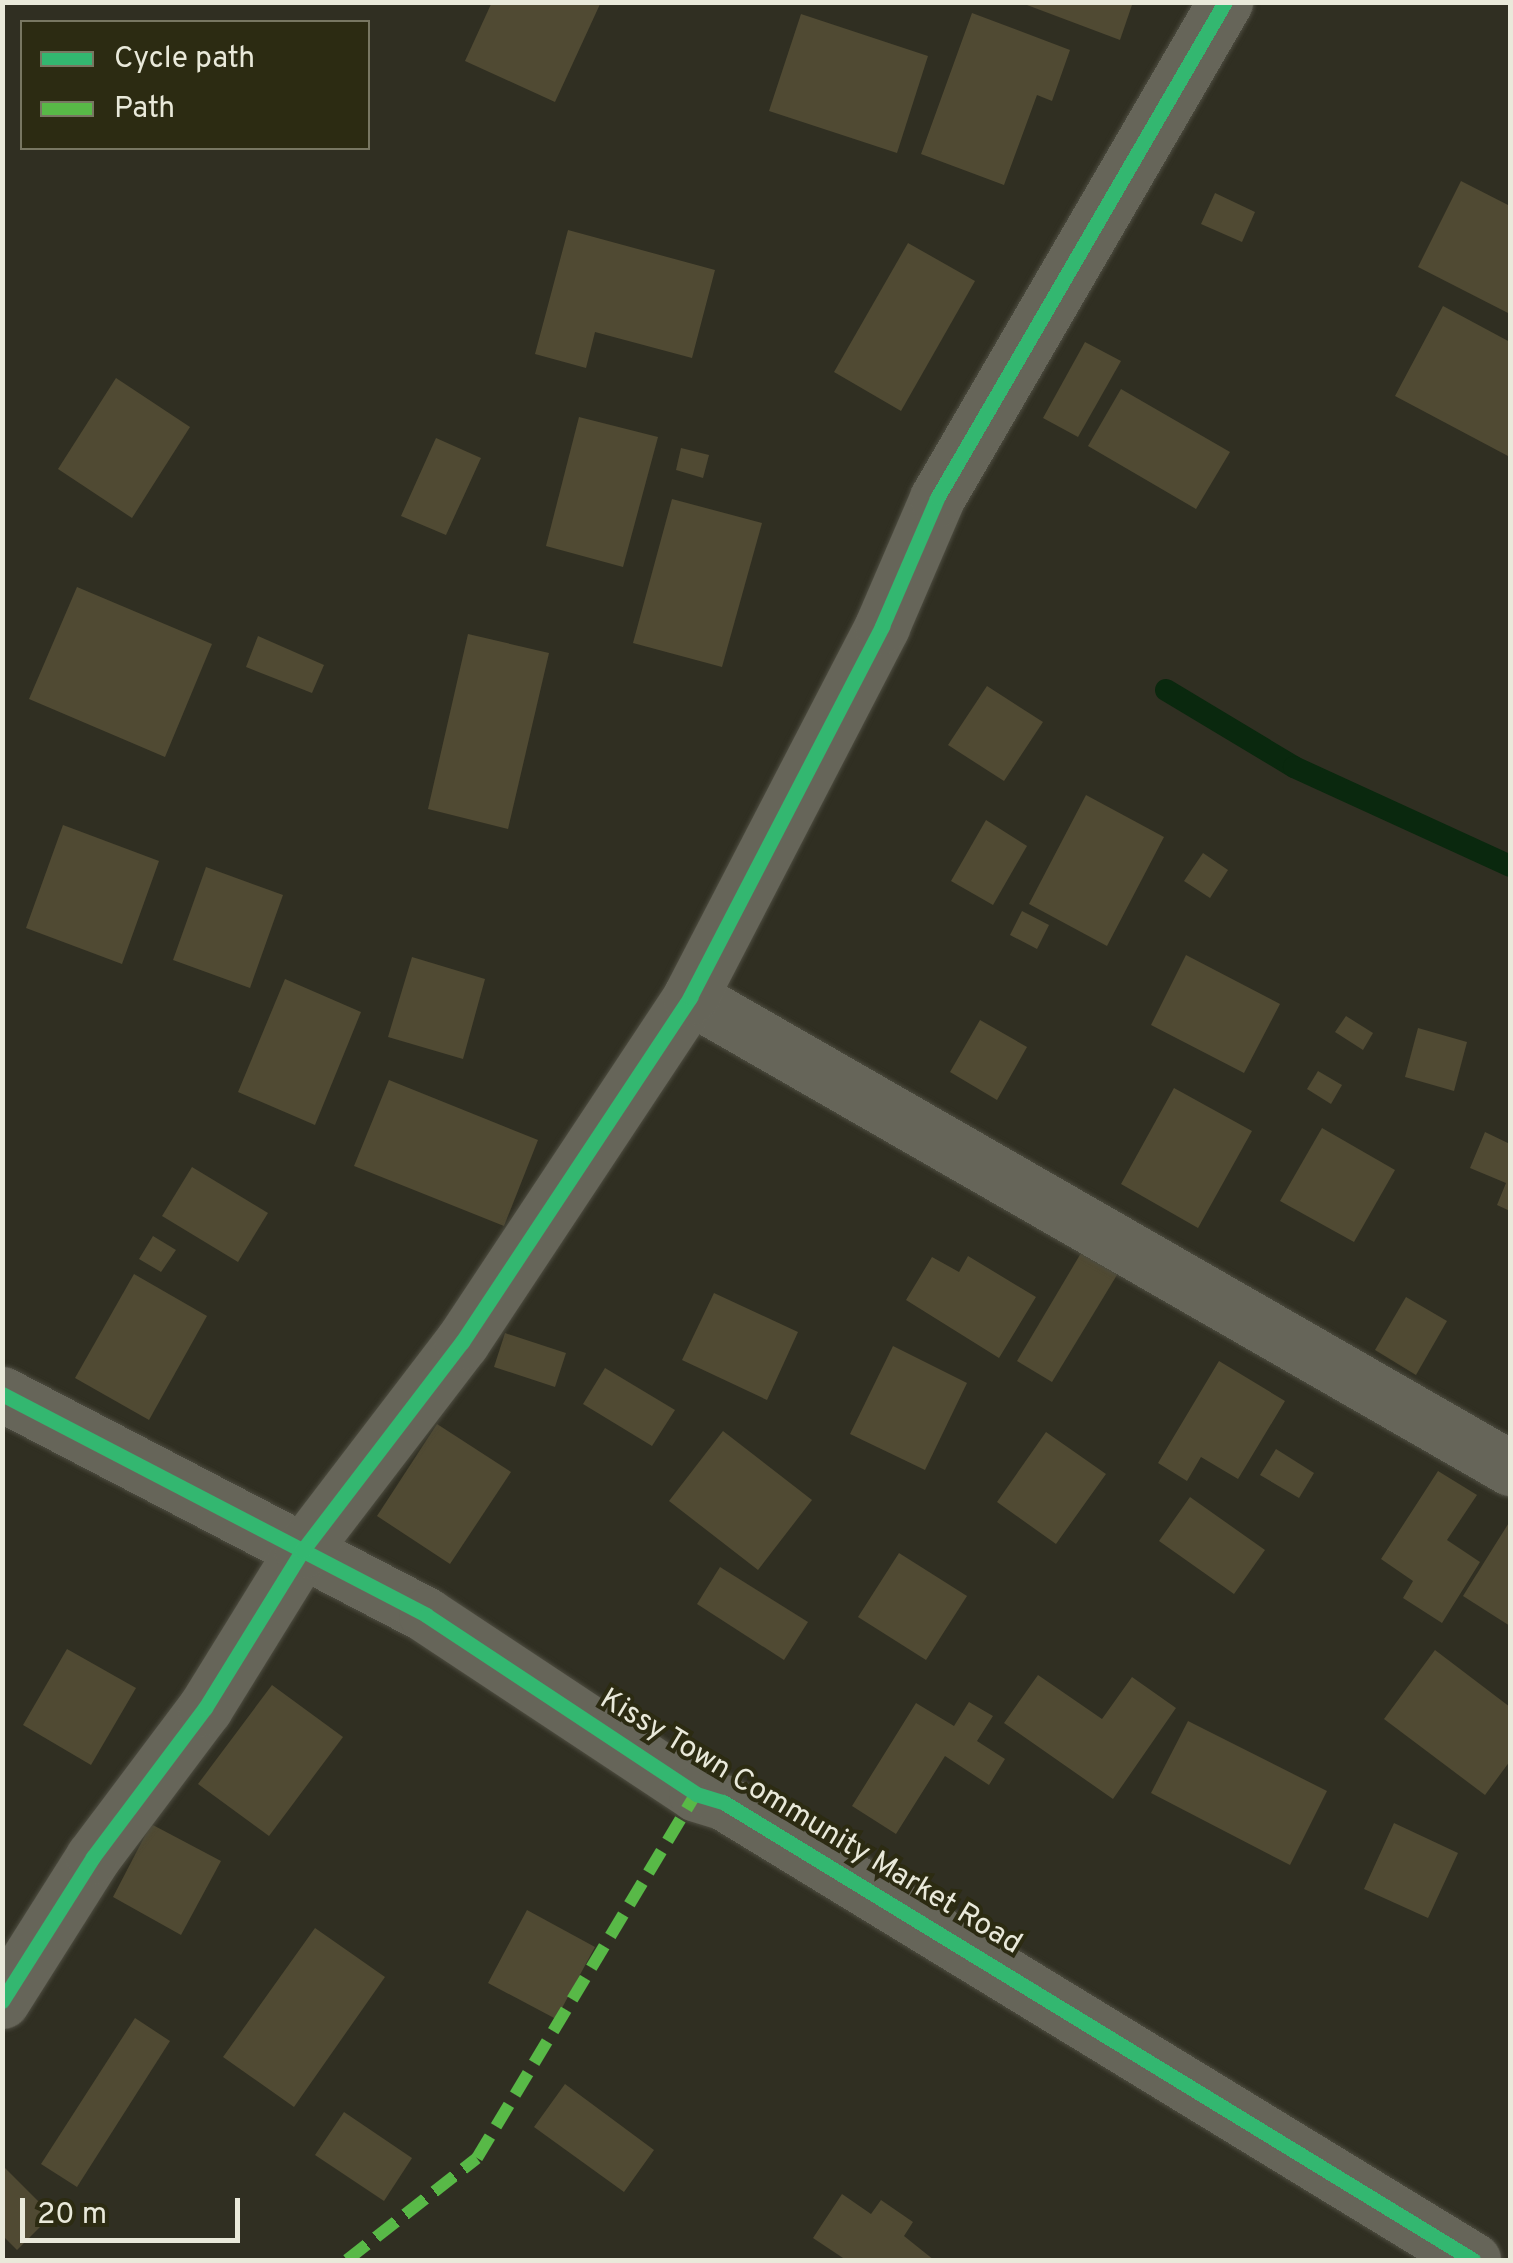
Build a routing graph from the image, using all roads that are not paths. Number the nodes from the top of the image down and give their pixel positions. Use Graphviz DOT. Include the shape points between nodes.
graph roads {
  1 [pos="1224,2"];
  2 [pos="690,997"];
  3 [pos="2,1394"];
  4 [pos="1510,1468"];
  5 [pos="302,1551"];
  6 [pos="2,2002"];
  7 [pos="1473,2260"];
  1 -- 2 [label="street" via="937,498 882,626"];
  2 -- 4 [label="street"];
  2 -- 5 [label="street" via="462,1342"];
  3 -- 5 [label="street, Kissy Town Community Market Road"];
  5 -- 6 [label="street" via="204,1708 92,1857"];
  5 -- 7 [label="street, Kissy Town Community Market Road" via="426,1615 696,1794 724,1802"];
}
